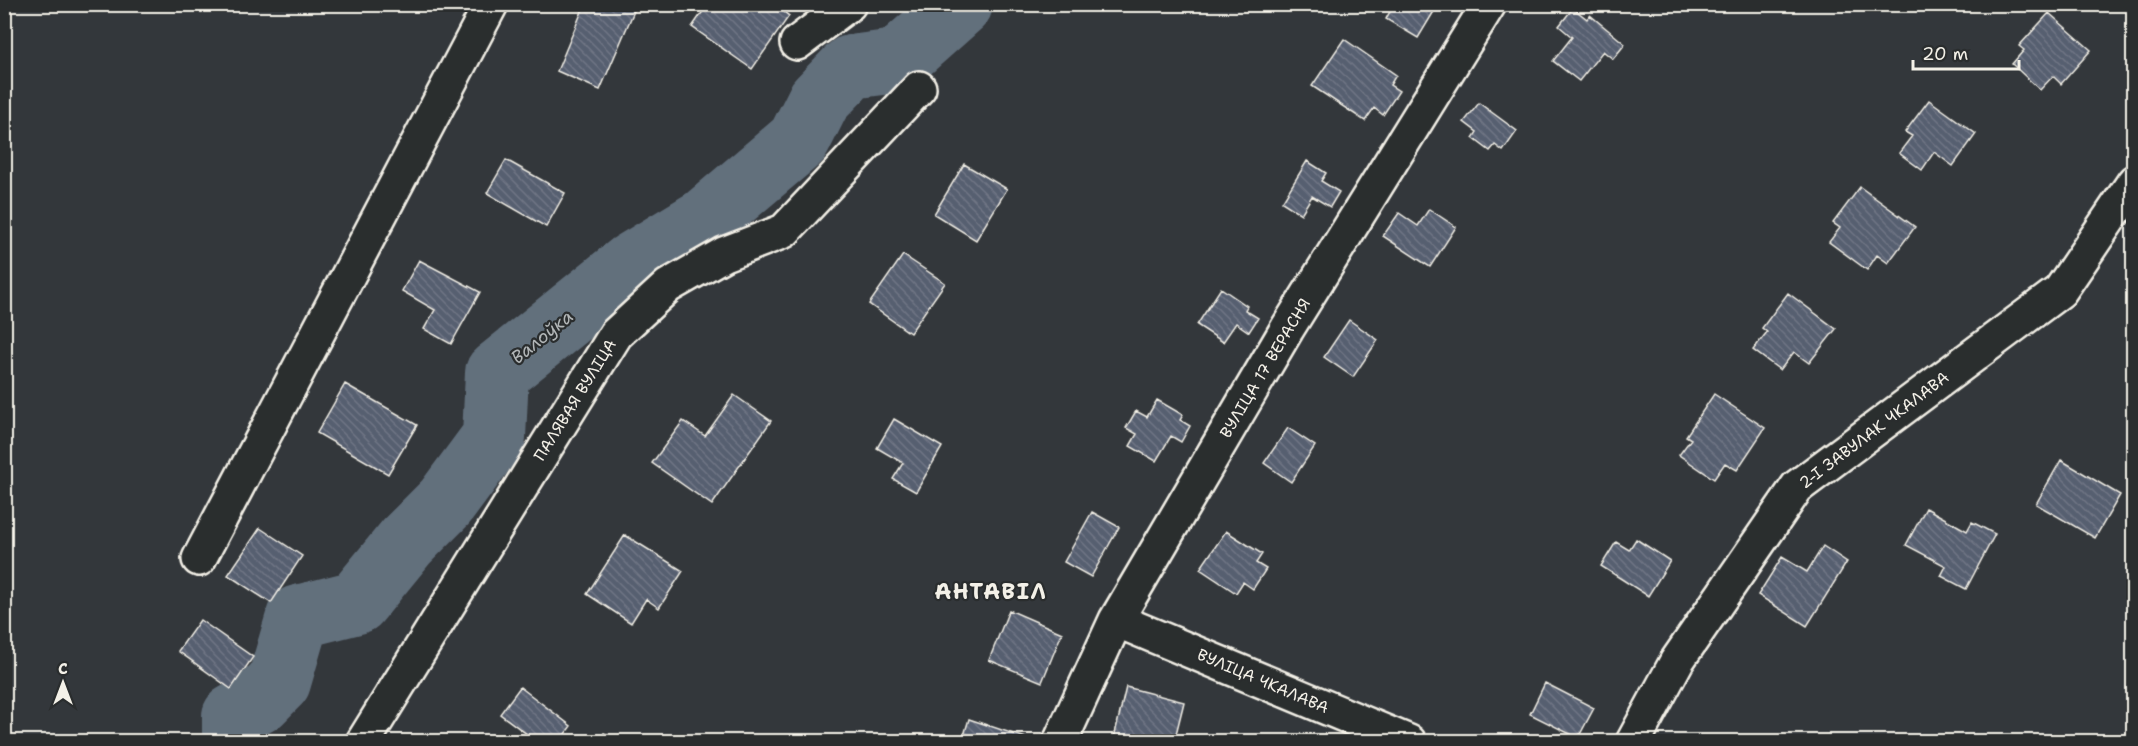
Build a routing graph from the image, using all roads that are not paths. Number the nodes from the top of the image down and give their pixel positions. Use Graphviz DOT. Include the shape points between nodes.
graph roads {
  1 [pos="491,4"];
  2 [pos="849,4"];
  3 [pos="1489,4"];
  4 [pos="797,43"];
  5 [pos="919,88"];
  6 [pos="2133,182"];
  7 [pos="199,559"];
  8 [pos="1116,620"];
  9 [pos="363,741"];
  10 [pos="1060,741"];
  11 [pos="1409,741"];
  12 [pos="1633,741"];
  1 -- 7 [label="street"];
  2 -- 4 [label="street"];
  3 -- 8 [label="street, ВУЛІЦА 17 ВЕРАСНЯ" via="1287,329"];
  5 -- 9 [label="street, ПАЛЯВАЯ ВУЛІЦА" via="784,231 724,254 668,286 615,334"];
  6 -- 12 [label="street, 2-І ЗАВУЛАК ЧКАЛАВА" via="2060,291 1797,487 1677,661"];
  8 -- 10 [label="street, ВУЛІЦА 17 ВЕРАСНЯ"];
  8 -- 11 [label="street, ВУЛІЦА ЧКАЛАВА"];
}
